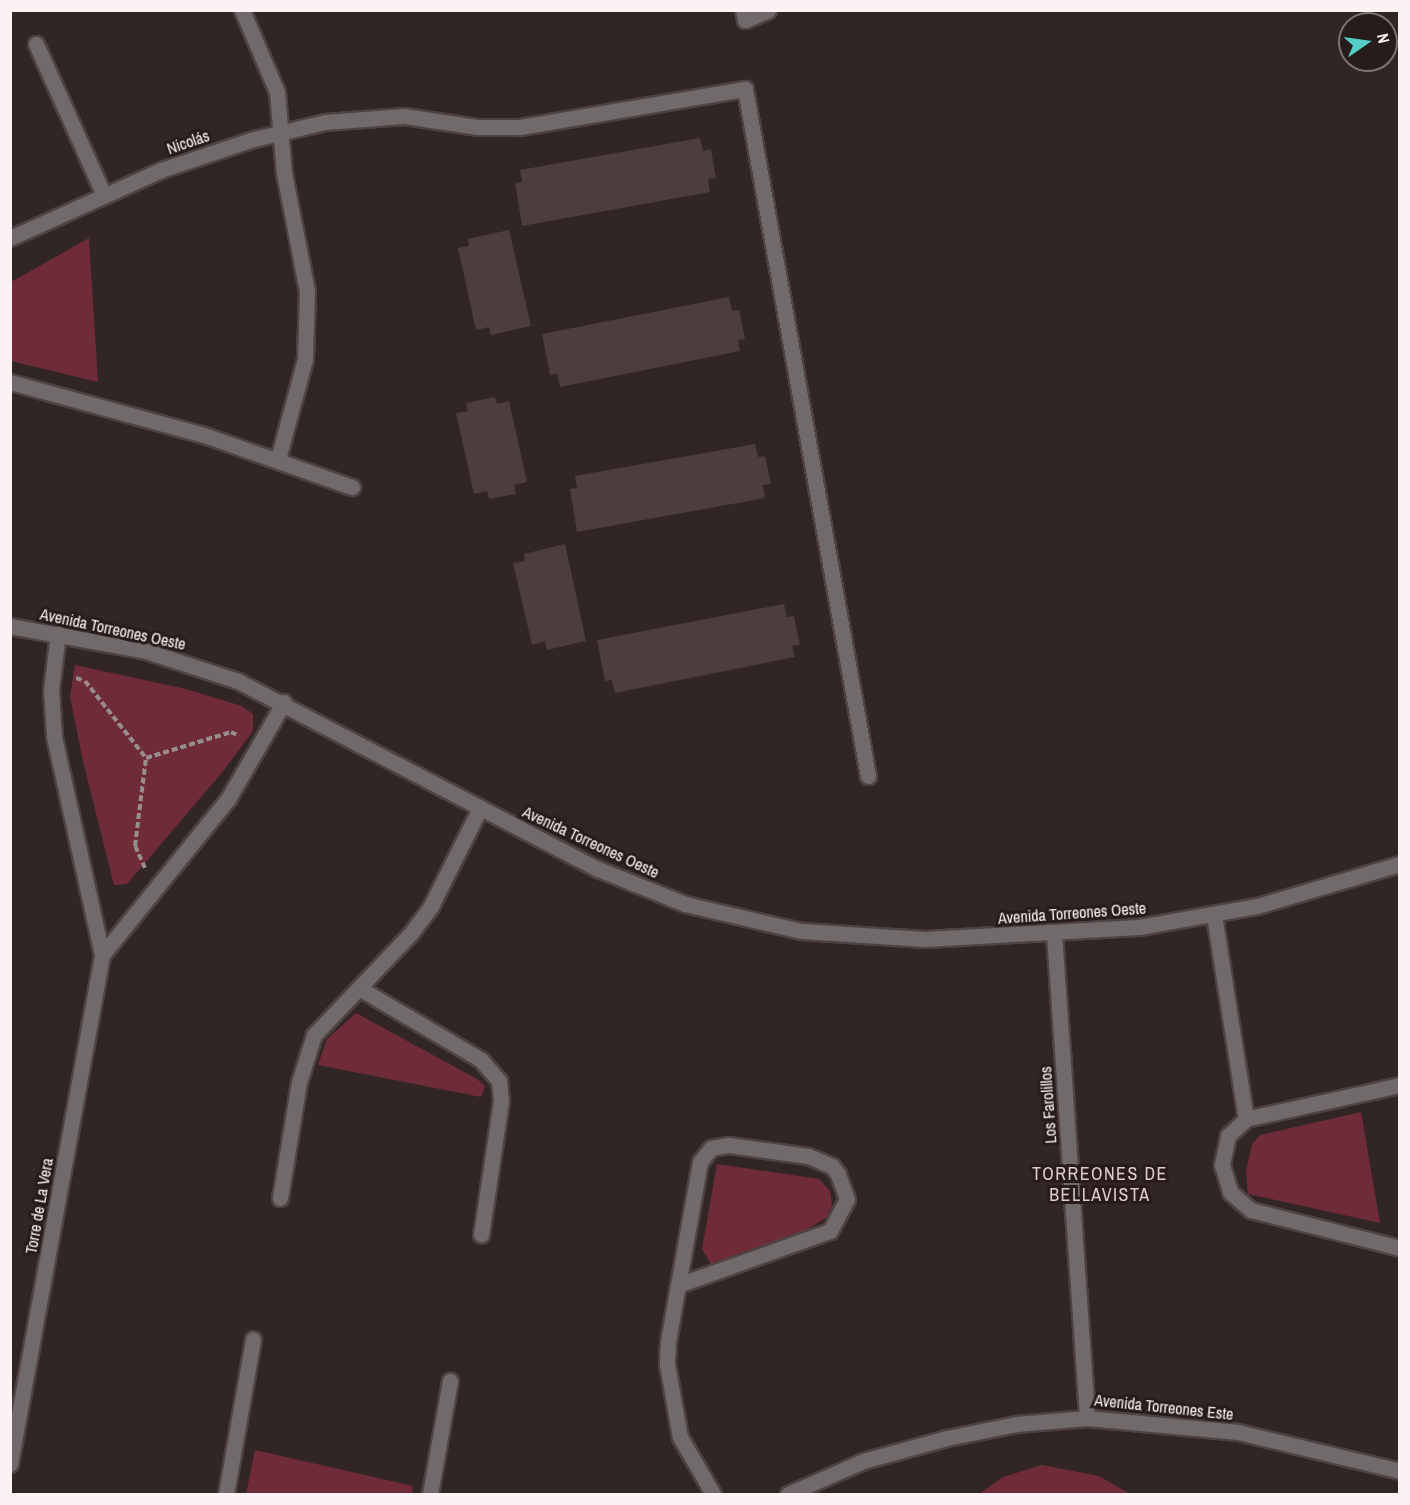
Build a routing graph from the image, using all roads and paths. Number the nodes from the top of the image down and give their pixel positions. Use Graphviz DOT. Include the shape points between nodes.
graph roads {
  1 [pos="242,10"];
  2 [pos="768,10"];
  3 [pos="744,15"];
  4 [pos="36,44"];
  5 [pos="280,132"];
  6 [pos="103,194"];
  7 [pos="10,238"];
  8 [pos="10,382"];
  9 [pos="278,459"];
  10 [pos="352,487"];
  11 [pos="10,626"];
  12 [pos="58,633"];
  13 [pos="52,669"];
  14 [pos="285,702"];
  15 [pos="263,746"];
  16 [pos="147,758"];
  17 [pos="868,776"];
  18 [pos="480,808"];
  19 [pos="1400,864"];
  20 [pos="155,889"];
  21 [pos="1214,915"];
  22 [pos="1054,933"];
  23 [pos="102,955"];
  24 [pos="359,988"];
  25 [pos="1400,1084"];
  26 [pos="1246,1119"];
  27 [pos="280,1198"];
  28 [pos="481,1235"];
  29 [pos="1400,1248"];
  30 [pos="678,1285"];
  31 [pos="253,1339"];
  32 [pos="450,1381"];
  33 [pos="1087,1418"];
  34 [pos="10,1464"];
  35 [pos="1400,1471"];
  36 [pos="226,1494"];
  37 [pos="429,1494"];
  38 [pos="713,1494"];
  39 [pos="788,1494"];
  1 -- 5 [label="street" via="277,92"];
  2 -- 3 [label="street"];
  4 -- 6 [label="street"];
  5 -- 6 [label="street, Nicolás"];
  5 -- 9 [label="street" via="284,173 303,257 308,327 299,392"];
  5 -- 17 [label="street, Nicolás" via="388,116 478,127 520,127 745,89"];
  6 -- 7 [label="street, Nicolás"];
  8 -- 9 [label="street"];
  9 -- 10 [label="street"];
  11 -- 12 [label="street, Avenida Torreones Oeste"];
  12 -- 13 [label="street, Torre de La Vera"];
  12 -- 14 [label="street, Avenida Torreones Oeste" via="189,664"];
  13 -- 16 [label="path" via="85,681"];
  13 -- 23 [label="street, Torre de La Vera" via="54,736"];
  14 -- 15 [label="street, Torre de La Vera"];
  14 -- 18 [label="street, Avenida Torreones Oeste"];
  15 -- 16 [label="path" via="231,732"];
  15 -- 20 [label="street, Torre de La Vera" via="228,799"];
  16 -- 20 [label="path" via="135,846"];
  18 -- 22 [label="street, Avenida Torreones Oeste" via="608,874 743,920 801,931 877,938"];
  18 -- 24 [label="street" via="431,906 396,952"];
  19 -- 21 [label="street, Avenida Torreones Oeste" via="1300,896"];
  20 -- 23 [label="street, Torre de La Vera"];
  21 -- 22 [label="street, Avenida Torreones Oeste"];
  21 -- 26 [label="street"];
  22 -- 33 [label="street, Los Farolillos"];
  23 -- 34 [label="street, Torre de La Vera"];
  24 -- 27 [label="street" via="328,1017 305,1056"];
  24 -- 28 [label="street" via="481,1060 499,1081 501,1101"];
  25 -- 26 [label="street"];
  26 -- 29 [label="street" via="1228,1136 1222,1165 1224,1179 1240,1202 1264,1215"];
  30 -- 30 [label="street" via="700,1162 711,1148 729,1145 808,1156 838,1174 847,1199 830,1231"];
  30 -- 38 [label="street" via="667,1364 672,1409 688,1455"];
  31 -- 36 [label="street"];
  32 -- 37 [label="street"];
  33 -- 35 [label="street, Avenida Torreones Este" via="1238,1432"];
  33 -- 39 [label="street, Avenida Torreones Este" via="1016,1424 947,1438 863,1461"];
}
